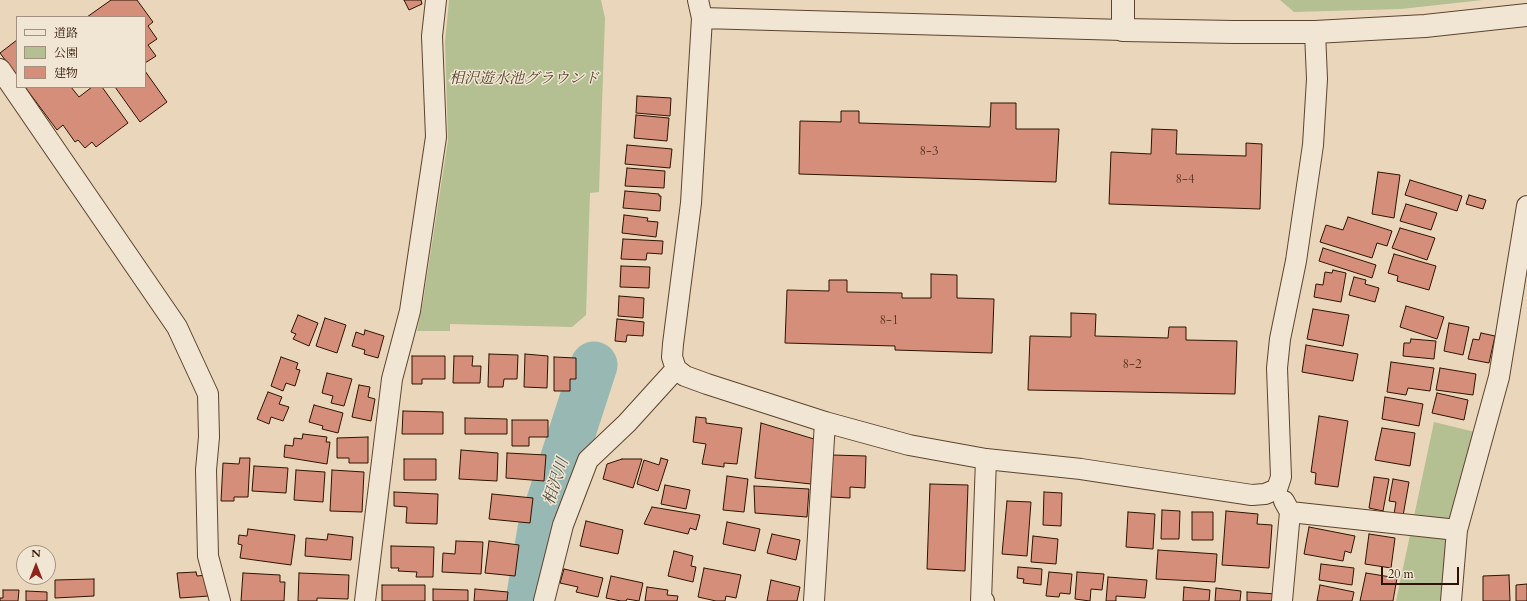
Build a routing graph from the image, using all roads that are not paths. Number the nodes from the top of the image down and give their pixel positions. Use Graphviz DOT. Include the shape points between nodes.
graph roads {
  1 [pos="436,0"];
  2 [pos="1123,0"];
  3 [pos="700,9"];
  4 [pos="1527,14"];
  5 [pos="1123,30"];
  6 [pos="1315,32"];
  7 [pos="0,69"];
  8 [pos="1527,206"];
  9 [pos="676,370"];
  10 [pos="825,422"];
  11 [pos="986,459"];
  12 [pos="1277,489"];
  13 [pos="1290,512"];
  14 [pos="1457,530"];
  15 [pos="220,601"];
  16 [pos="365,601"];
  17 [pos="544,601"];
  18 [pos="814,601"];
  19 [pos="984,601"];
  20 [pos="1282,601"];
  21 [pos="1451,601"];
  1 -- 16 [label="street" via="432,36 436,136 410,311 392,380"];
  2 -- 5 [label="street"];
  3 -- 5 [label="street"];
  3 -- 9 [label="street" via="691,203 672,357"];
  4 -- 6 [label="street" via="1425,26"];
  5 -- 6 [label="street"];
  6 -- 12 [label="street" via="1317,80 1313,145 1277,368 1281,477"];
  7 -- 15 [label="street" via="177,327 208,394 208,556"];
  8 -- 14 [label="street" via="1499,377"];
  9 -- 10 [label="street" via="700,382"];
  9 -- 17 [label="street" via="627,423 588,460 563,525"];
  10 -- 11 [label="street" via="909,445"];
  10 -- 18 [label="street"];
  11 -- 12 [label="street" via="1081,469 1252,495 1266,494"];
  11 -- 19 [label="street" via="981,601"];
  12 -- 13 [label="street"];
  13 -- 14 [label="street"];
  13 -- 20 [label="street"];
  14 -- 21 [label="street"];
}
